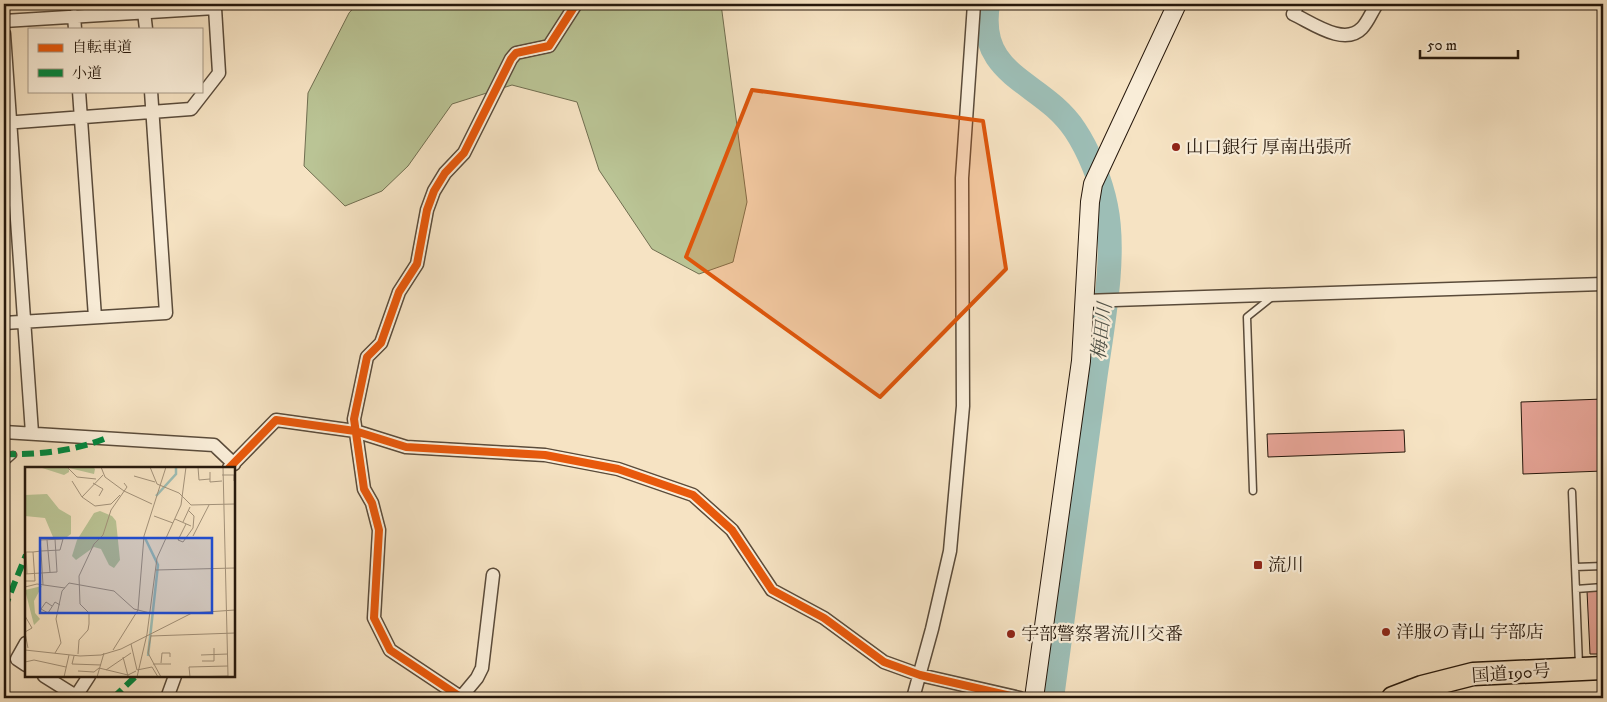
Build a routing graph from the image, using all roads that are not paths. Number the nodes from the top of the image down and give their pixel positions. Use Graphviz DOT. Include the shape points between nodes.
graph roads {
  1 [pos="576,4"];
  2 [pos="974,4"];
  3 [pos="1177,4"];
  4 [pos="1298,4"];
  5 [pos="1377,4"];
  6 [pos="144,12"];
  7 [pos="4,21"];
  8 [pos="74,22"];
  9 [pos="146,28"];
  10 [pos="4,34"];
  11 [pos="79,92"];
  12 [pos="151,92"];
  13 [pos="153,112"];
  14 [pos="81,117"];
  15 [pos="7,123"];
  16 [pos="1603,284"];
  17 [pos="1275,295"];
  18 [pos="1093,301"];
  19 [pos="95,317"];
  20 [pos="24,322"];
  21 [pos="4,323"];
  22 [pos="355,431"];
  23 [pos="4,432"];
  24 [pos="32,433"];
  25 [pos="13,455"];
  26 [pos="4,463"];
  27 [pos="231,466"];
  28 [pos="1253,491"];
  29 [pos="1572,492"];
  30 [pos="1603,566"];
  31 [pos="1575,567"];
  32 [pos="493,575"];
  33 [pos="1603,587"];
  34 [pos="1576,588"];
  35 [pos="25,645"];
  36 [pos="25,664"];
  37 [pos="1603,668"];
  38 [pos="1579,669"];
  39 [pos="920,675"];
  40 [pos="46,677"];
  41 [pos="88,677"];
  42 [pos="175,677"];
  43 [pos="1603,679"];
  44 [pos="462,697"];
  45 [pos="167,698"];
  46 [pos="913,698"];
  47 [pos="1020,698"];
  48 [pos="1034,698"];
  49 [pos="1393,698"];
  50 [pos="1427,698"];
  1 -- 22 [label="street" via="549,46 516,53 510,59 464,153 445,173 434,191 427,210 417,264 399,292 382,344 367,357 354,419"];
  2 -- 39 [label="street" via="962,178 962,406 950,551"];
  3 -- 18 [label="street" via="1093,184 1090,202"];
  4 -- 5 [label="street" via="1293,14 1338,35 1350,35 1364,27"];
  6 -- 8 [label="street"];
  6 -- 9 [label="street"];
  6 -- 13 [label="street" via="215,8 219,72 191,109"];
  7 -- 8 [label="street"];
  10 -- 15 [label="street"];
  11 -- 14 [label="street"];
  12 -- 13 [label="street"];
  13 -- 14 [label="street"];
  13 -- 19 [label="street" via="166,313"];
  14 -- 15 [label="street"];
  14 -- 19 [label="street"];
  15 -- 20 [label="street"];
  16 -- 17 [label="street"];
  17 -- 18 [label="street"];
  17 -- 28 [label="lane" via="1247,317"];
  18 -- 48 [label="street"];
  19 -- 20 [label="street"];
  20 -- 21 [label="street"];
  20 -- 24 [label="street"];
  22 -- 27 [label="street" via="276,420"];
  22 -- 39 [label="street" via="406,447 545,455 618,470 693,495 732,530 772,590 824,618 884,662"];
  22 -- 44 [label="street" via="364,489 372,503 379,530 374,618 390,650"];
  23 -- 24 [label="street"];
  24 -- 27 [label="street" via="214,445"];
  25 -- 26 [label="lane"];
  29 -- 31 [label="lane"];
  30 -- 31 [label="lane"];
  31 -- 34 [label="lane"];
  32 -- 44 [label="street" via="482,668"];
  33 -- 34 [label="lane"];
  34 -- 38 [label="lane"];
  35 -- 36 [label="street" via="16,659"];
  37 -- 38 [label="highway, 国道190号"];
  38 -- 49 [label="highway, 国道190号" via="1473,674"];
  39 -- 46 [label="street"];
  39 -- 47 [label="street"];
  40 -- 41 [label="street" via="76,696"];
  42 -- 45 [label="street"];
  43 -- 50 [label="highway, 国道190号" via="1484,686"];
}
